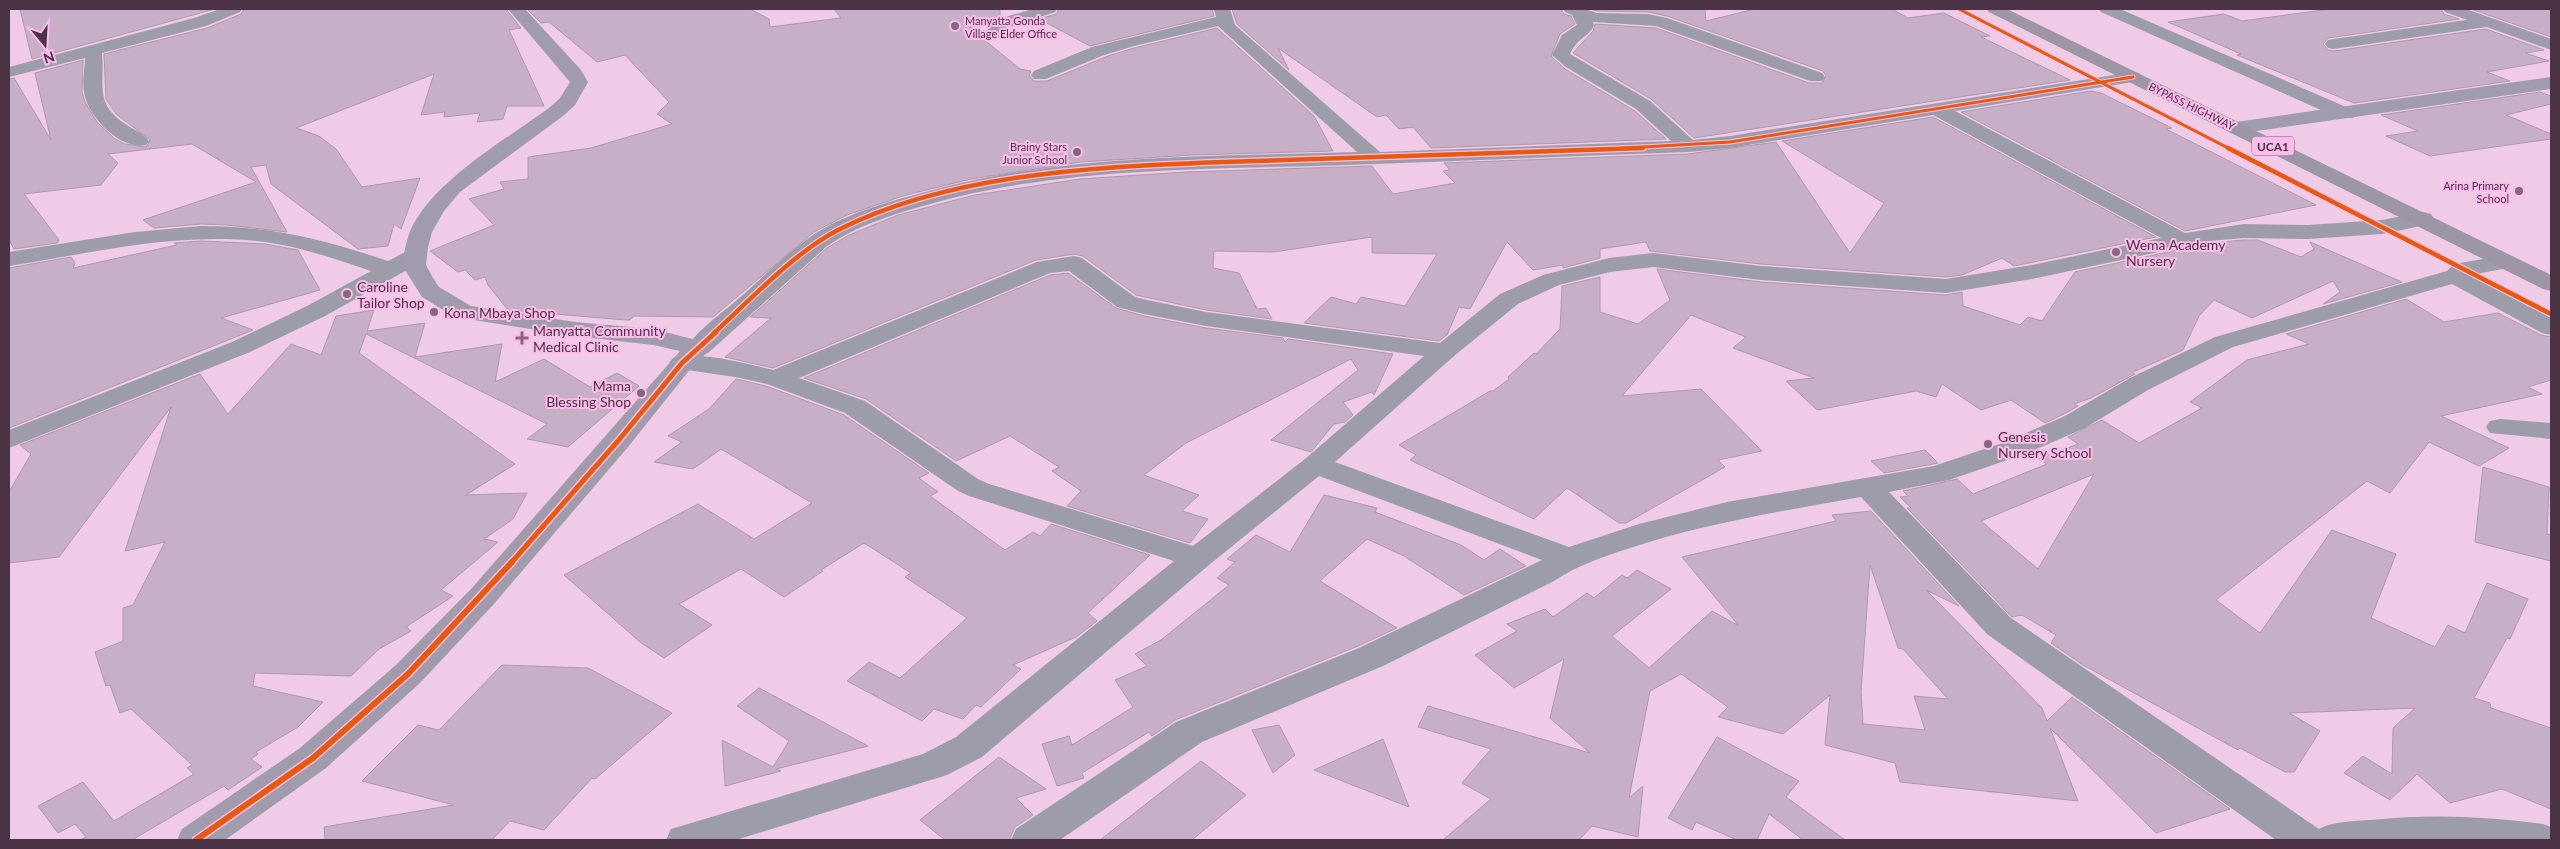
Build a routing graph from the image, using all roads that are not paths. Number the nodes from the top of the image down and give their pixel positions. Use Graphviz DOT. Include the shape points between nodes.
graph roads {
  1 [pos="234,9"];
  2 [pos="516,9"];
  3 [pos="1048,9"];
  4 [pos="1995,9"];
  5 [pos="2107,9"];
  6 [pos="2450,9"];
  7 [pos="1575,11"];
  8 [pos="1678,12"];
  9 [pos="1223,14"];
  10 [pos="1661,22"];
  11 [pos="2487,22"];
  12 [pos="992,35"];
  13 [pos="2334,44"];
  14 [pos="2551,45"];
  15 [pos="93,51"];
  16 [pos="9,72"];
  17 [pos="1040,75"];
  18 [pos="1816,77"];
  19 [pos="2133,77"];
  20 [pos="2551,83"];
  21 [pos="1934,108"];
  22 [pos="2346,114"];
  23 [pos="2236,128"];
  24 [pos="139,141"];
  25 [pos="1688,146"];
  26 [pos="1375,158"];
  27 [pos="2423,219"];
  28 [pos="2182,240"];
  29 [pos="415,256"];
  30 [pos="9,259"];
  31 [pos="2506,262"];
  32 [pos="391,270"];
  33 [pos="2455,276"];
  34 [pos="2551,284"];
  35 [pos="2551,328"];
  36 [pos="1445,351"];
  37 [pos="691,355"];
  38 [pos="775,378"];
  39 [pos="2500,427"];
  40 [pos="2551,431"];
  41 [pos="9,440"];
  42 [pos="1315,466"];
  43 [pos="1867,486"];
  44 [pos="1198,558"];
  45 [pos="1568,558"];
  46 [pos="196,840"];
  47 [pos="685,840"];
  48 [pos="1030,840"];
  49 [pos="2305,840"];
  50 [pos="2333,840"];
  51 [pos="2543,840"];
  1 -- 15 [label="street" via="200,22"];
  2 -- 29 [label="street" via="575,74 579,82 575,92 556,112 453,188 435,208 421,232"];
  3 -- 12 [label="street" via="1006,22"];
  4 -- 19 [label="main road, BYPASS HIGHWAY / UCA1"];
  5 -- 22 [label="street"];
  6 -- 11 [label="street"];
  7 -- 10 [label="street" via="1595,18"];
  7 -- 25 [label="street" via="1586,26 1568,39 1561,55 1580,70 1653,113"];
  8 -- 10 [label="street"];
  9 -- 17 [label="street" via="1098,51"];
  9 -- 26 [label="street" via="1227,27 1260,59"];
  10 -- 18 [label="street"];
  11 -- 13 [label="street"];
  11 -- 14 [label="street"];
  15 -- 16 [label="street"];
  15 -- 24 [label="street" via="92,82 101,113 112,127"];
  19 -- 21 [label="street"];
  19 -- 23 [label="main road, BYPASS HIGHWAY / UCA1"];
  20 -- 22 [label="street"];
  21 -- 25 [label="street" via="1801,132"];
  21 -- 28 [label="street"];
  22 -- 23 [label="street"];
  23 -- 27 [label="main road, BYPASS HIGHWAY / UCA1"];
  25 -- 26 [label="street"];
  26 -- 37 [label="street" via="1130,166 1023,178 915,201 871,215 811,247"];
  27 -- 28 [label="street" via="2382,227 2308,232 2244,231"];
  27 -- 31 [label="main road, BYPASS HIGHWAY / UCA1"];
  28 -- 36 [label="street" via="2032,272 1946,286 1761,273 1653,260 1609,265 1550,280 1509,299"];
  29 -- 32 [label="street"];
  29 -- 37 [label="street" via="414,265 430,292 464,312 576,330 653,337"];
  30 -- 32 [label="street" via="190,234 253,235 325,249"];
  31 -- 33 [label="street" via="2462,269"];
  31 -- 34 [label="main road, BYPASS HIGHWAY / UCA1"];
  32 -- 41 [label="street" via="241,347"];
  33 -- 35 [label="street"];
  33 -- 43 [label="street" via="2224,342 2139,384 2075,422 2015,448 1939,474"];
  36 -- 38 [label="street" via="1144,307 1126,302 1078,265 1066,263 1045,267"];
  36 -- 42 [label="street"];
  37 -- 38 [label="street"];
  37 -- 46 [label="street" via="482,597 408,674 313,758"];
  38 -- 44 [label="street" via="854,407 979,490"];
  39 -- 40 [label="street"];
  42 -- 44 [label="street"];
  42 -- 45 [label="street"];
  43 -- 45 [label="street" via="1726,512 1650,531"];
  43 -- 49 [label="street" via="1999,626"];
  44 -- 47 [label="street" via="953,756 934,765"];
  45 -- 48 [label="street" via="1543,574 1371,657 1189,732"];
  50 -- 51 [label="street" via="2429,833 2504,833"];
}
